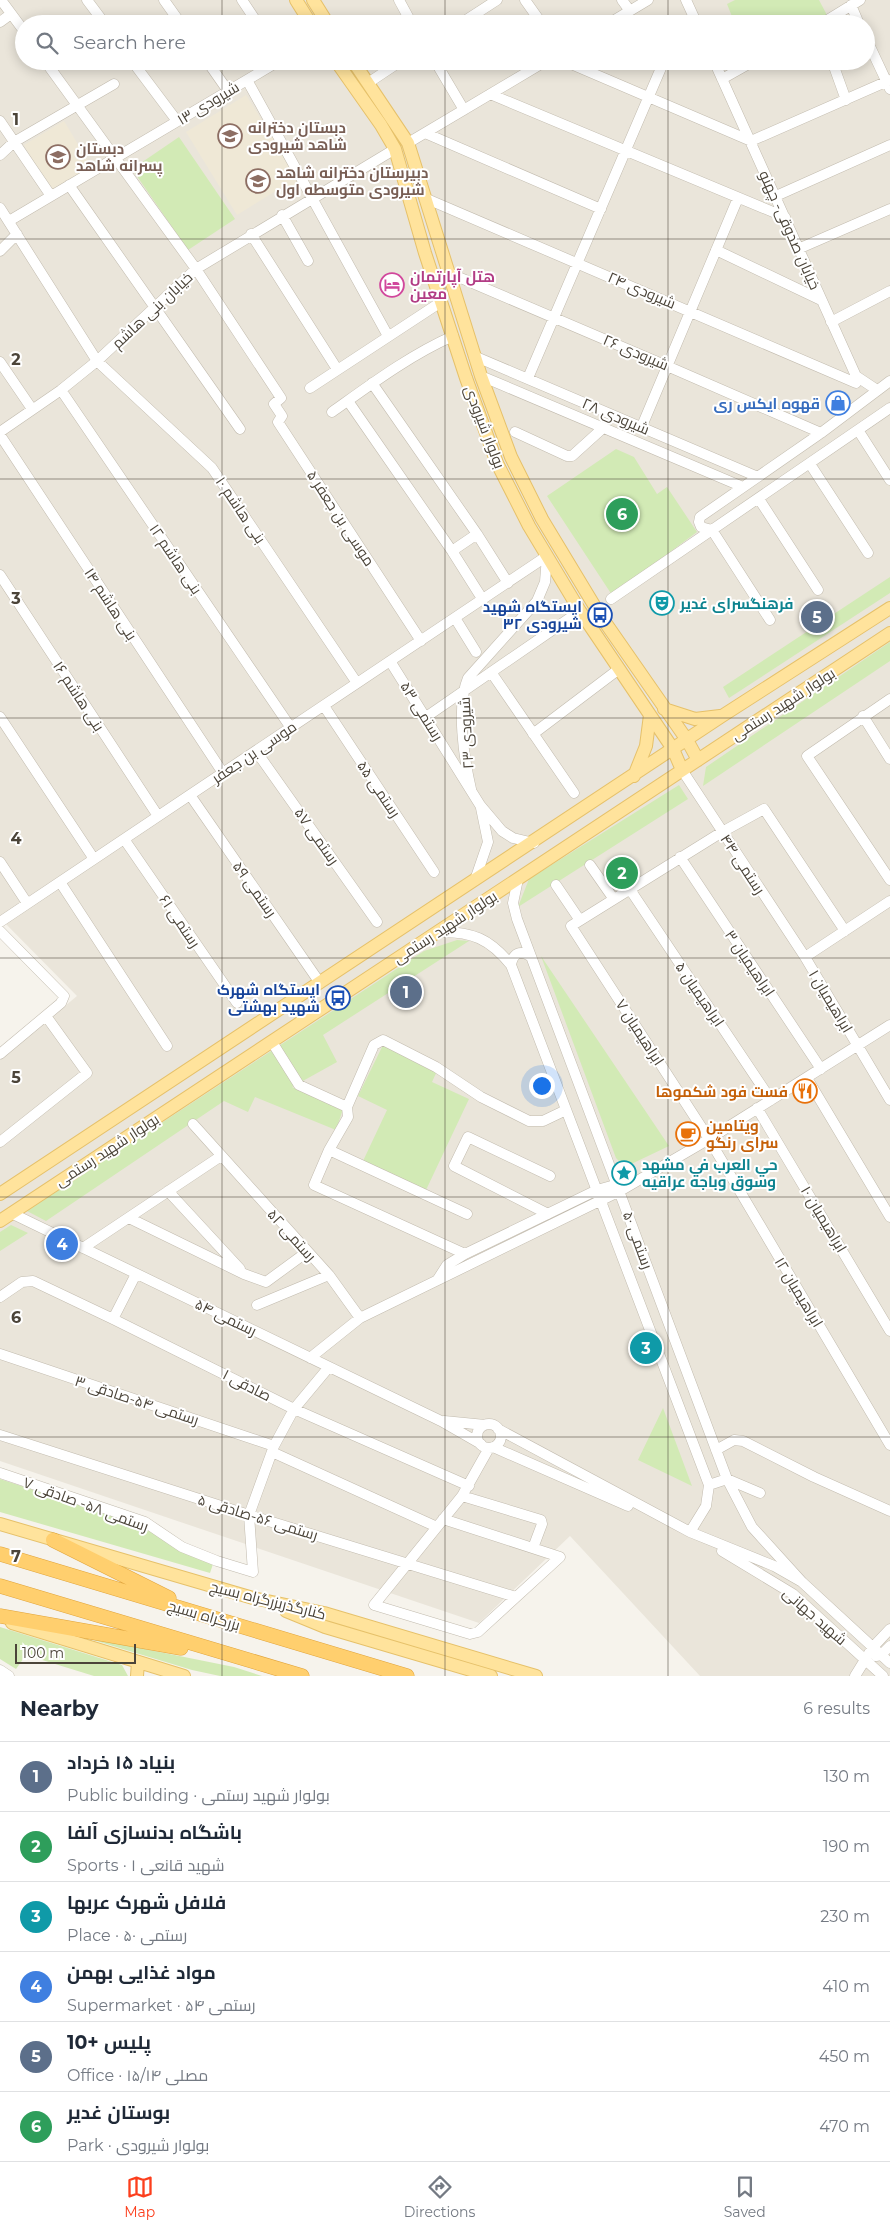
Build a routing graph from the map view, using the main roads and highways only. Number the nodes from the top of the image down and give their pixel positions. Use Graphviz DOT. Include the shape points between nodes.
graph roads {
  1 [pos="296,0"];
  2 [pos="313,0"];
  3 [pos="305,15"];
  4 [pos="322,15"];
  5 [pos="342,70"];
  6 [pos="359,70"];
  7 [pos="890,608"];
  8 [pos="890,633"];
  9 [pos="795,669"];
  10 [pos="803,690"];
  11 [pos="664,709"];
  12 [pos="650,715"];
  13 [pos="722,716"];
  14 [pos="687,740"];
  15 [pos="673,749"];
  16 [pos="698,760"];
  17 [pos="645,768"];
  18 [pos="682,770"];
  19 [pos="634,776"];
  20 [pos="655,789"];
  21 [pos="2,1191"];
  22 [pos="0,1220"];
  23 [pos="0,1524"];
  24 [pos="53,1540"];
  25 [pos="0,1554"];
  26 [pos="0,1586"];
  27 [pos="253,1598"];
  28 [pos="198,1613"];
  29 [pos="0,1618"];
  30 [pos="252,1660"];
  31 [pos="138,1662"];
  32 [pos="177,1675"];
  33 [pos="137,1676"];
  34 [pos="302,1676"];
  35 [pos="407,1676"];
  36 [pos="491,1676"];
  37 [pos="536,1676"];
  1 -- 3 [label="main road"];
  2 -- 4 [label="main road"];
  5 -- 12 [label="main road, بولوار شیرودی" via="395,149 453,336 498,463 529,526 616,672"];
  6 -- 11 [label="main road, بولوار شیرودی" via="408,142 474,356 511,457 542,519 600,615"];
  7 -- 9 [label="main road, بولوار شهید رستمی"];
  8 -- 10 [label="main road, بولوار شهید رستمی"];
  9 -- 10 [label="main road" via="792,682"];
  9 -- 13 [label="main road, بولوار شهید رستمی"];
  10 -- 16 [label="main road, بولوار شهید رستمی"];
  11 -- 13 [label="main road" via="695,719"];
  11 -- 14 [label="main road, بولوار شیرودی"];
  12 -- 15 [label="main road, بولوار شیرودی"];
  12 -- 19 [label="main road" via="646,746"];
  13 -- 14 [label="main road, بولوار شهید رستمی"];
  14 -- 15 [label="main road, بولوار شهید رستمی"];
  14 -- 16 [label="main road, بولوار شیرودی"];
  15 -- 17 [label="main road, بولوار شهید رستمی"];
  15 -- 18 [label="main road, بولوار شیرودی"];
  16 -- 18 [label="main road, بولوار شهید رستمی"];
  17 -- 19 [label="main road, بولوار شهید رستمی"];
  17 -- 20 [label="main road" via="654,776"];
  18 -- 20 [label="main road, بولوار شهید رستمی"];
  19 -- 21 [label="main road, بولوار شهید رستمی"];
  20 -- 22 [label="main road, بولوار شهید رستمی"];
  23 -- 24 [label="main road, کنارگذربزرگراه بسیج"];
  24 -- 27 [label="main road, کنارگذربزرگراه بسیج"];
  24 -- 28 [label="highway"];
  25 -- 28 [label="highway, بزرگراه بسیج"];
  26 -- 30 [label="highway, بزرگراه بسیج"];
  27 -- 36 [label="main road" via="325,1627"];
  27 -- 37 [label="main road, کنارگذربزرگراه بسیج" via="324,1614"];
  28 -- 35 [label="highway, بزرگراه بسیج"];
  29 -- 30 [label="highway"];
  29 -- 31 [label="main road"];
  30 -- 34 [label="highway, بزرگراه بسیج"];
  31 -- 32 [label="main road"];
  31 -- 33 [label="main road"];
}
